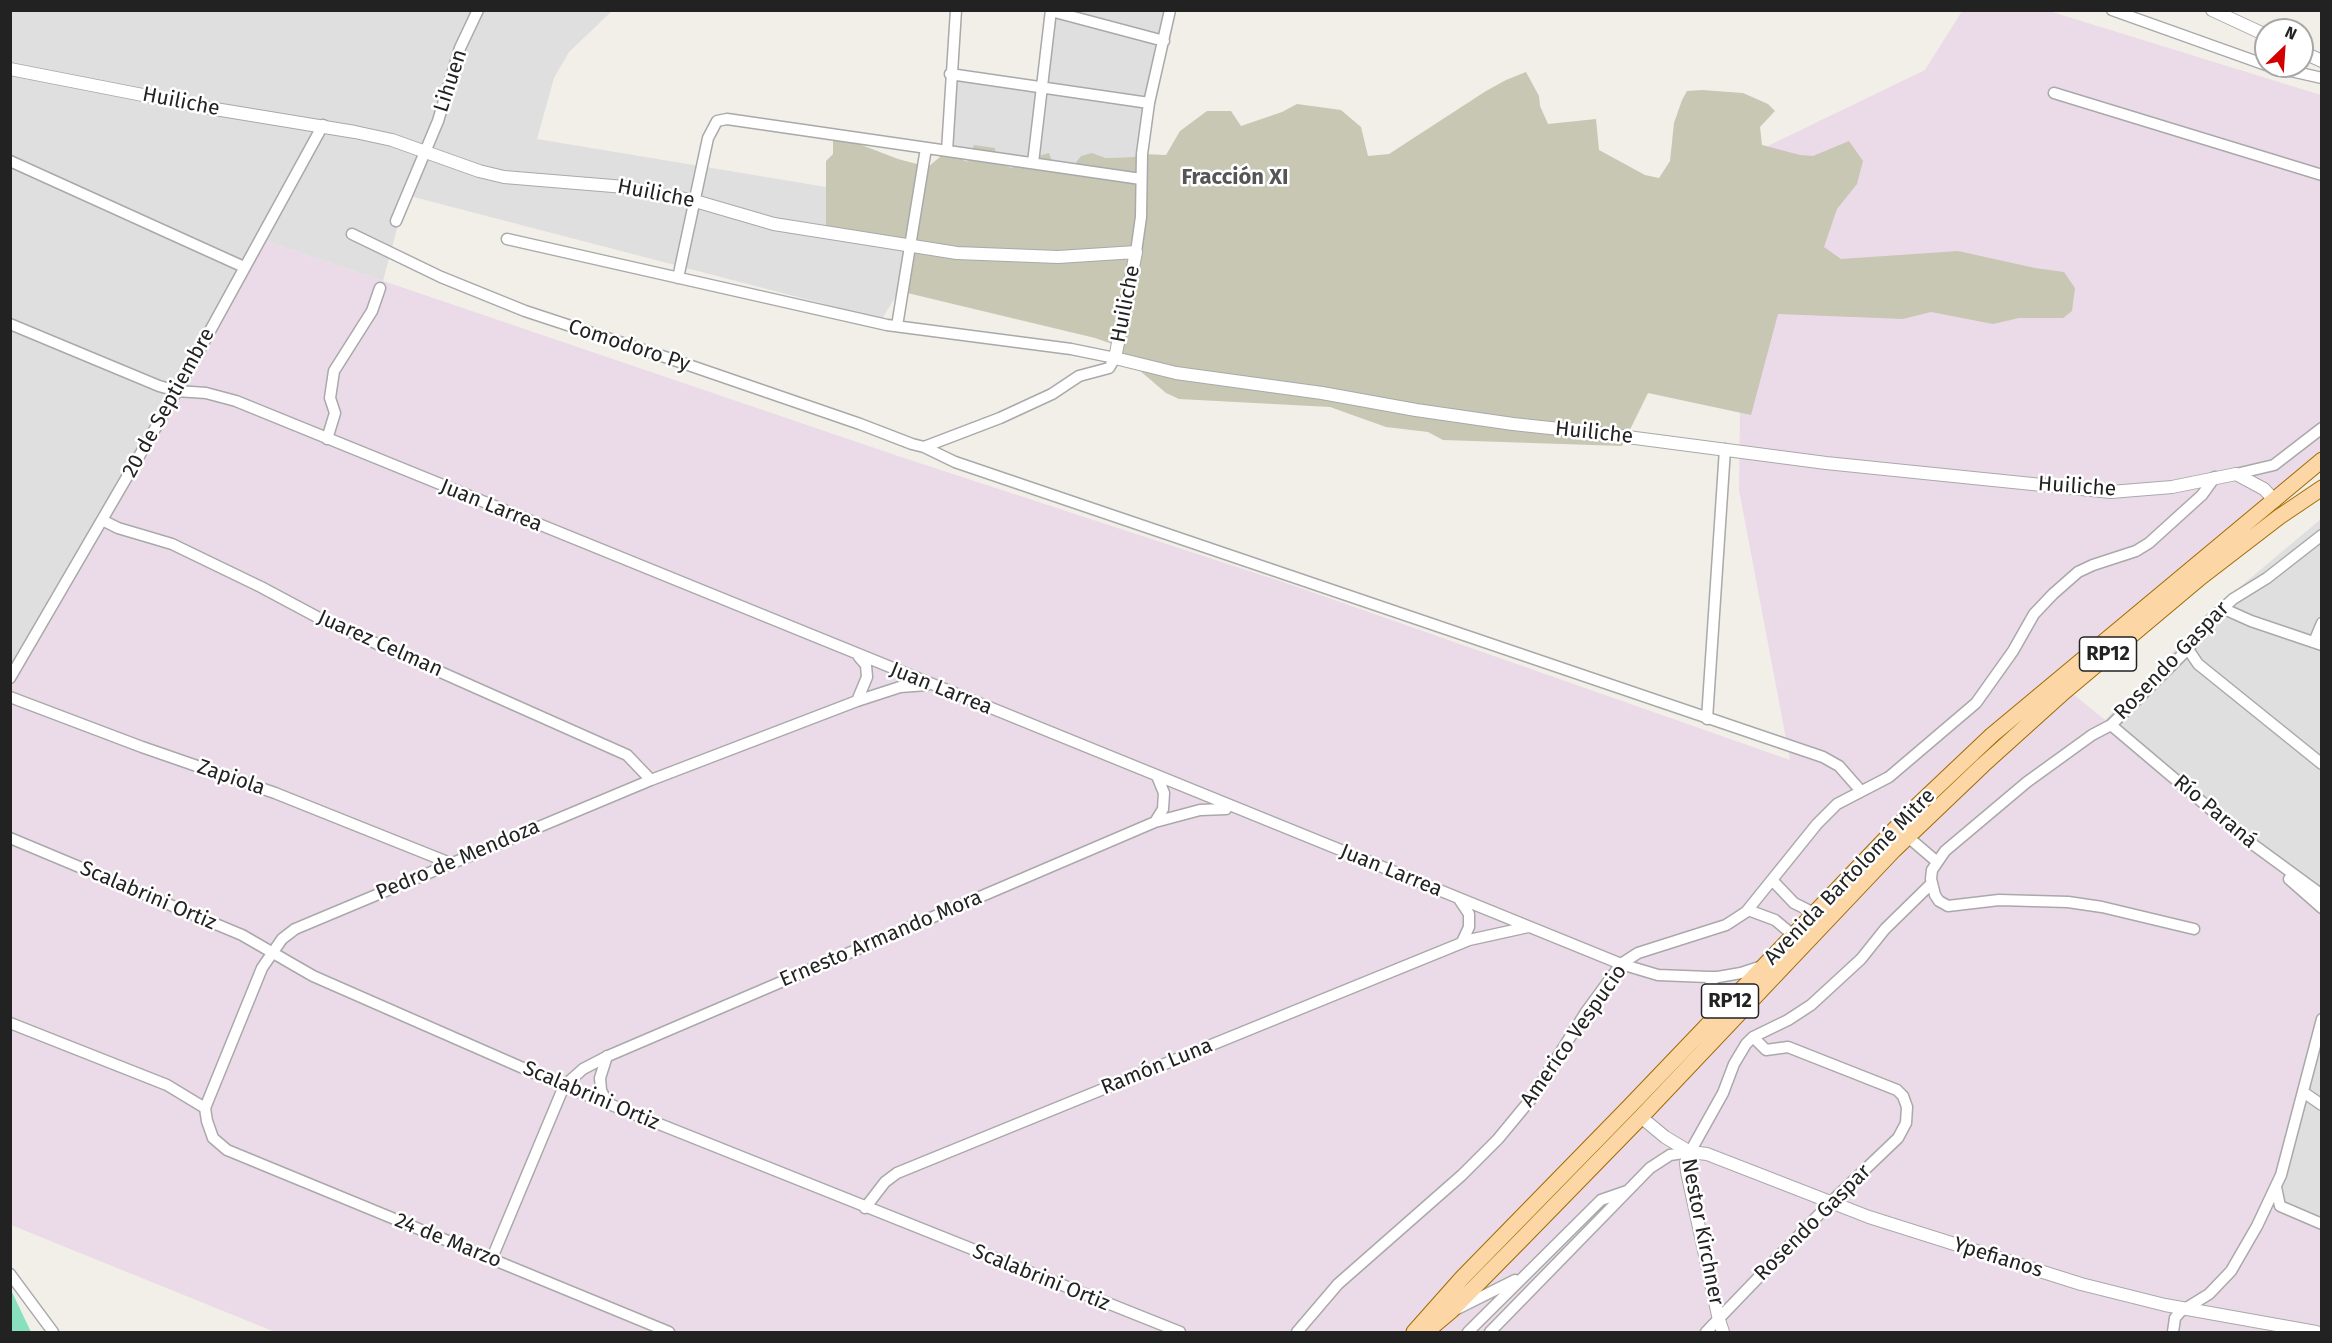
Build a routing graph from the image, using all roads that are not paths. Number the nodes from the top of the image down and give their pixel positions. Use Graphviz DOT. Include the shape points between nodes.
graph roads {
  1 [pos="478,10"];
  2 [pos="956,10"];
  3 [pos="1170,10"];
  4 [pos="2112,10"];
  5 [pos="2212,10"];
  6 [pos="1051,11"];
  7 [pos="2254,29"];
  8 [pos="1164,41"];
  9 [pos="2254,60"];
  10 [pos="10,69"];
  11 [pos="950,74"];
  12 [pos="1044,86"];
  13 [pos="2054,93"];
  14 [pos="1149,103"];
  15 [pos="323,125"];
  16 [pos="926,148"];
  17 [pos="946,151"];
  18 [pos="424,152"];
  19 [pos="10,161"];
  20 [pos="1033,163"];
  21 [pos="2322,175"];
  22 [pos="1142,178"];
  23 [pos="695,201"];
  24 [pos="396,221"];
  25 [pos="352,234"];
  26 [pos="507,239"];
  27 [pos="910,245"];
  28 [pos="1136,252"];
  29 [pos="244,267"];
  30 [pos="678,278"];
  31 [pos="380,288"];
  32 [pos="10,324"];
  33 [pos="897,326"];
  34 [pos="1115,358"];
  35 [pos="177,391"];
  36 [pos="2322,428"];
  37 [pos="327,439"];
  38 [pos="924,447"];
  39 [pos="1725,449"];
  40 [pos="2322,460"];
  41 [pos="2236,474"];
  42 [pos="2215,477"];
  43 [pos="2322,488"];
  44 [pos="2275,501"];
  45 [pos="102,520"];
  46 [pos="2322,535"];
  47 [pos="2222,608"];
  48 [pos="2322,623"];
  49 [pos="2318,644"];
  50 [pos="2188,649"];
  51 [pos="857,655"];
  52 [pos="12,673"];
  53 [pos="930,685"];
  54 [pos="10,698"];
  55 [pos="857,701"];
  56 [pos="1707,719"];
  57 [pos="2111,725"];
  58 [pos="2322,764"];
  59 [pos="1157,776"];
  60 [pos="651,780"];
  61 [pos="1861,791"];
  62 [pos="1241,811"];
  63 [pos="1155,822"];
  64 [pos="1908,837"];
  65 [pos="10,838"];
  66 [pos="2247,840"];
  67 [pos="1936,861"];
  68 [pos="450,863"];
  69 [pos="1773,881"];
  70 [pos="1932,884"];
  71 [pos="2322,895"];
  72 [pos="1458,898"];
  73 [pos="2322,908"];
  74 [pos="1748,910"];
  75 [pos="1814,913"];
  76 [pos="1529,927"];
  77 [pos="2194,929"];
  78 [pos="1793,935"];
  79 [pos="1462,942"];
  80 [pos="272,952"];
  81 [pos="1621,964"];
  82 [pos="1765,965"];
  83 [pos="1708,977"];
  84 [pos="2322,1019"];
  85 [pos="10,1023"];
  86 [pos="1709,1024"];
  87 [pos="1753,1037"];
  88 [pos="608,1056"];
  89 [pos="564,1086"];
  90 [pos="2302,1092"];
  91 [pos="607,1103"];
  92 [pos="2322,1105"];
  93 [pos="205,1108"];
  94 [pos="1641,1117"];
  95 [pos="1690,1152"];
  96 [pos="2276,1187"];
  97 [pos="1629,1190"];
  98 [pos="1832,1201"];
  99 [pos="865,1208"];
  100 [pos="2322,1224"];
  101 [pos="492,1258"];
  102 [pos="1529,1272"];
  103 [pos="10,1274"];
  104 [pos="2185,1308"];
  105 [pos="1448,1313"];
  106 [pos="1719,1320"];
  107 [pos="54,1332"];
  108 [pos="669,1332"];
  109 [pos="1180,1332"];
  110 [pos="1297,1332"];
  111 [pos="1414,1332"];
  112 [pos="1426,1332"];
  113 [pos="1468,1332"];
  114 [pos="1490,1332"];
  115 [pos="1706,1332"];
  116 [pos="1724,1332"];
  117 [pos="2173,1332"];
  118 [pos="2316,1332"];
  1 -- 18 [label="street, Lihuen" via="460,48 438,121"];
  2 -- 11 [label="street"];
  3 -- 8 [label="street"];
  4 -- 9 [label="street"];
  5 -- 7 [label="street"];
  6 -- 8 [label="street"];
  6 -- 12 [label="street"];
  8 -- 14 [label="street"];
  10 -- 15 [label="street, Huiliche" via="209,108"];
  11 -- 12 [label="street"];
  11 -- 17 [label="street"];
  12 -- 14 [label="street"];
  12 -- 20 [label="street"];
  13 -- 21 [label="street"];
  14 -- 22 [label="street"];
  15 -- 18 [label="street, Huiliche" via="392,140"];
  15 -- 29 [label="street, 20 de Septiembre"];
  16 -- 17 [label="street"];
  16 -- 23 [label="street" via="727,119 717,121 708,138"];
  16 -- 27 [label="street"];
  17 -- 20 [label="street"];
  18 -- 23 [label="street, Huiliche" via="504,177 634,188"];
  18 -- 24 [label="street, Lihuen"];
  19 -- 29 [label="street"];
  20 -- 22 [label="street"];
  22 -- 28 [label="street"];
  23 -- 27 [label="street, Huiliche" via="774,224"];
  23 -- 30 [label="street"];
  25 -- 38 [label="street, Comodoro Py" via="441,277 525,311"];
  26 -- 30 [label="street"];
  27 -- 28 [label="street, Huiliche" via="1005,256"];
  27 -- 33 [label="street"];
  28 -- 34 [label="street, Huiliche"];
  29 -- 35 [label="street, 20 de Septiembre"];
  30 -- 33 [label="street"];
  31 -- 37 [label="street" via="372,311 334,371 330,398 335,413"];
  32 -- 35 [label="street, Juan Larrea"];
  33 -- 34 [label="street"];
  34 -- 38 [label="street" via="1109,368 1079,376 1052,394 1000,418"];
  34 -- 39 [label="street, Huiliche" via="1176,373 1416,410"];
  35 -- 37 [label="street, Juan Larrea" via="236,401"];
  35 -- 45 [label="street, 20 de Septiembre"];
  36 -- 41 [label="street" via="2274,465"];
  37 -- 51 [label="street, Juan Larrea"];
  38 -- 56 [label="street, Comodoro Py" via="966,466"];
  39 -- 42 [label="street, Huiliche" via="2111,492 2172,487"];
  39 -- 56 [label="street"];
  40 -- 44 [label="main road, Avenida Bartolomé Mitre / RP12"];
  41 -- 42 [label="street, Huiliche"];
  41 -- 44 [label="street" via="2264,489"];
  42 -- 61 [label="street, Americo Vespucio" via="2202,495 2149,543 2078,572 2053,594 2034,614 1976,703 1896,772"];
  43 -- 64 [label="main road, Avenida Bartolomé Mitre / RP12" via="2201,577 2110,652"];
  44 -- 75 [label="main road, Avenida Bartolomé Mitre / RP12" via="1992,735"];
  45 -- 52 [label="street, 20 de Septiembre"];
  45 -- 60 [label="street, Juarez Celman" via="172,544 319,618 627,755"];
  46 -- 47 [label="street, Rosendo Gaspar"];
  47 -- 49 [label="street"];
  47 -- 50 [label="street, Rosendo Gaspar"];
  48 -- 49 [label="street"];
  50 -- 57 [label="street, Rosendo Gaspar"];
  50 -- 58 [label="street" via="2198,664"];
  51 -- 53 [label="street, Juan Larrea"];
  51 -- 55 [label="street" via="866,664 867,677"];
  53 -- 55 [label="street, Pedro de Mendoza" via="900,687"];
  53 -- 59 [label="street, Juan Larrea"];
  54 -- 68 [label="street, Zapiola" via="275,793"];
  55 -- 60 [label="street, Pedro de Mendoza"];
  56 -- 61 [label="street, Comodoro Py" via="1823,758 1839,766"];
  57 -- 66 [label="street, Río Paraná"];
  57 -- 67 [label="street, Rosendo Gaspar" via="2027,782"];
  59 -- 62 [label="street, Juan Larrea"];
  59 -- 63 [label="street" via="1164,793"];
  60 -- 68 [label="street, Pedro de Mendoza"];
  61 -- 69 [label="street, Americo Vespucio" via="1829,811"];
  62 -- 63 [label="street, Ernesto Armando Mora" via="1200,810"];
  62 -- 72 [label="street, Juan Larrea"];
  63 -- 88 [label="street, Ernesto Armando Mora"];
  64 -- 67 [label="street"];
  64 -- 94 [label="main road, Avenida Bartolomé Mitre / RP12"];
  65 -- 80 [label="street, Scalabrini Ortiz" via="242,935"];
  66 -- 71 [label="street, Río Paraná"];
  66 -- 73 [label="street"];
  67 -- 70 [label="street"];
  68 -- 80 [label="street, Pedro de Mendoza" via="295,929"];
  69 -- 74 [label="street, Americo Vespucio"];
  69 -- 75 [label="street" via="1794,903"];
  70 -- 77 [label="street" via="1939,901 1948,906 1999,900 2068,902"];
  70 -- 87 [label="street" via="1811,1005"];
  72 -- 76 [label="street, Juan Larrea"];
  72 -- 79 [label="street" via="1469,914 1470,927"];
  74 -- 78 [label="street" via="1775,920"];
  74 -- 81 [label="street, Americo Vespucio" via="1726,925 1638,953"];
  75 -- 78 [label="main road, Avenida Bartolomé Mitre / RP12"];
  76 -- 79 [label="street, Ramón Luna"];
  76 -- 81 [label="street, Juan Larrea"];
  78 -- 82 [label="main road, Avenida Bartolomé Mitre / RP12"];
  79 -- 99 [label="street, Ramón Luna" via="897,1173"];
  80 -- 89 [label="street, Scalabrini Ortiz" via="313,976"];
  80 -- 93 [label="street, Pedro de Mendoza"];
  81 -- 83 [label="street, Juan Larrea" via="1658,975"];
  81 -- 110 [label="street, Americo Vespucio" via="1518,1117 1462,1175 1338,1284"];
  82 -- 83 [label="street, Juan Larrea"];
  82 -- 86 [label="main road, Avenida Bartolomé Mitre / RP12"];
  83 -- 86 [label="street" via="1719,994"];
  84 -- 90 [label="street"];
  85 -- 93 [label="street" via="167,1085"];
  86 -- 111 [label="main road, Avenida Bartolomé Mitre / RP12"];
  87 -- 95 [label="street" via="1739,1053 1723,1093"];
  87 -- 98 [label="street, Rosendo Gaspar" via="1766,1050 1788,1047 1897,1090 1903,1096 1908,1107 1906,1123 1898,1138"];
  88 -- 89 [label="street, Ernesto Armando Mora" via="583,1069"];
  88 -- 91 [label="street" via="600,1078"];
  89 -- 91 [label="street, Scalabrini Ortiz"];
  89 -- 101 [label="street, Ernesto Armando Mora"];
  90 -- 92 [label="street"];
  90 -- 96 [label="street"];
  91 -- 99 [label="street, Scalabrini Ortiz"];
  93 -- 101 [label="street, 24 de Marzo" via="213,1138 227,1150"];
  94 -- 95 [label="street, Nestor Kirchner"];
  94 -- 105 [label="main road, Avenida Bartolomé Mitre / RP12"];
  95 -- 97 [label="street" via="1659,1160"];
  95 -- 98 [label="street, Ypefianos" via="1707,1154"];
  95 -- 106 [label="street, Nestor Kirchner" via="1687,1173"];
  96 -- 100 [label="street" via="2280,1206"];
  96 -- 104 [label="street" via="2231,1271 2209,1294"];
  97 -- 102 [label="street" via="1601,1200"];
  97 -- 114 [label="street"];
  98 -- 104 [label="street, Ypefianos" via="1869,1217 2081,1284"];
  98 -- 106 [label="street, Rosendo Gaspar"];
  99 -- 109 [label="street, Scalabrini Ortiz"];
  101 -- 108 [label="street, 24 de Marzo"];
  102 -- 105 [label="street"];
  102 -- 113 [label="street"];
  103 -- 107 [label="street"];
  104 -- 117 [label="street" via="2175,1318"];
  104 -- 118 [label="street, Ypefianos"];
  105 -- 112 [label="main road, Avenida Bartolomé Mitre / RP12"];
  106 -- 115 [label="street, Rosendo Gaspar"];
  106 -- 116 [label="street, Nestor Kirchner"];
}
